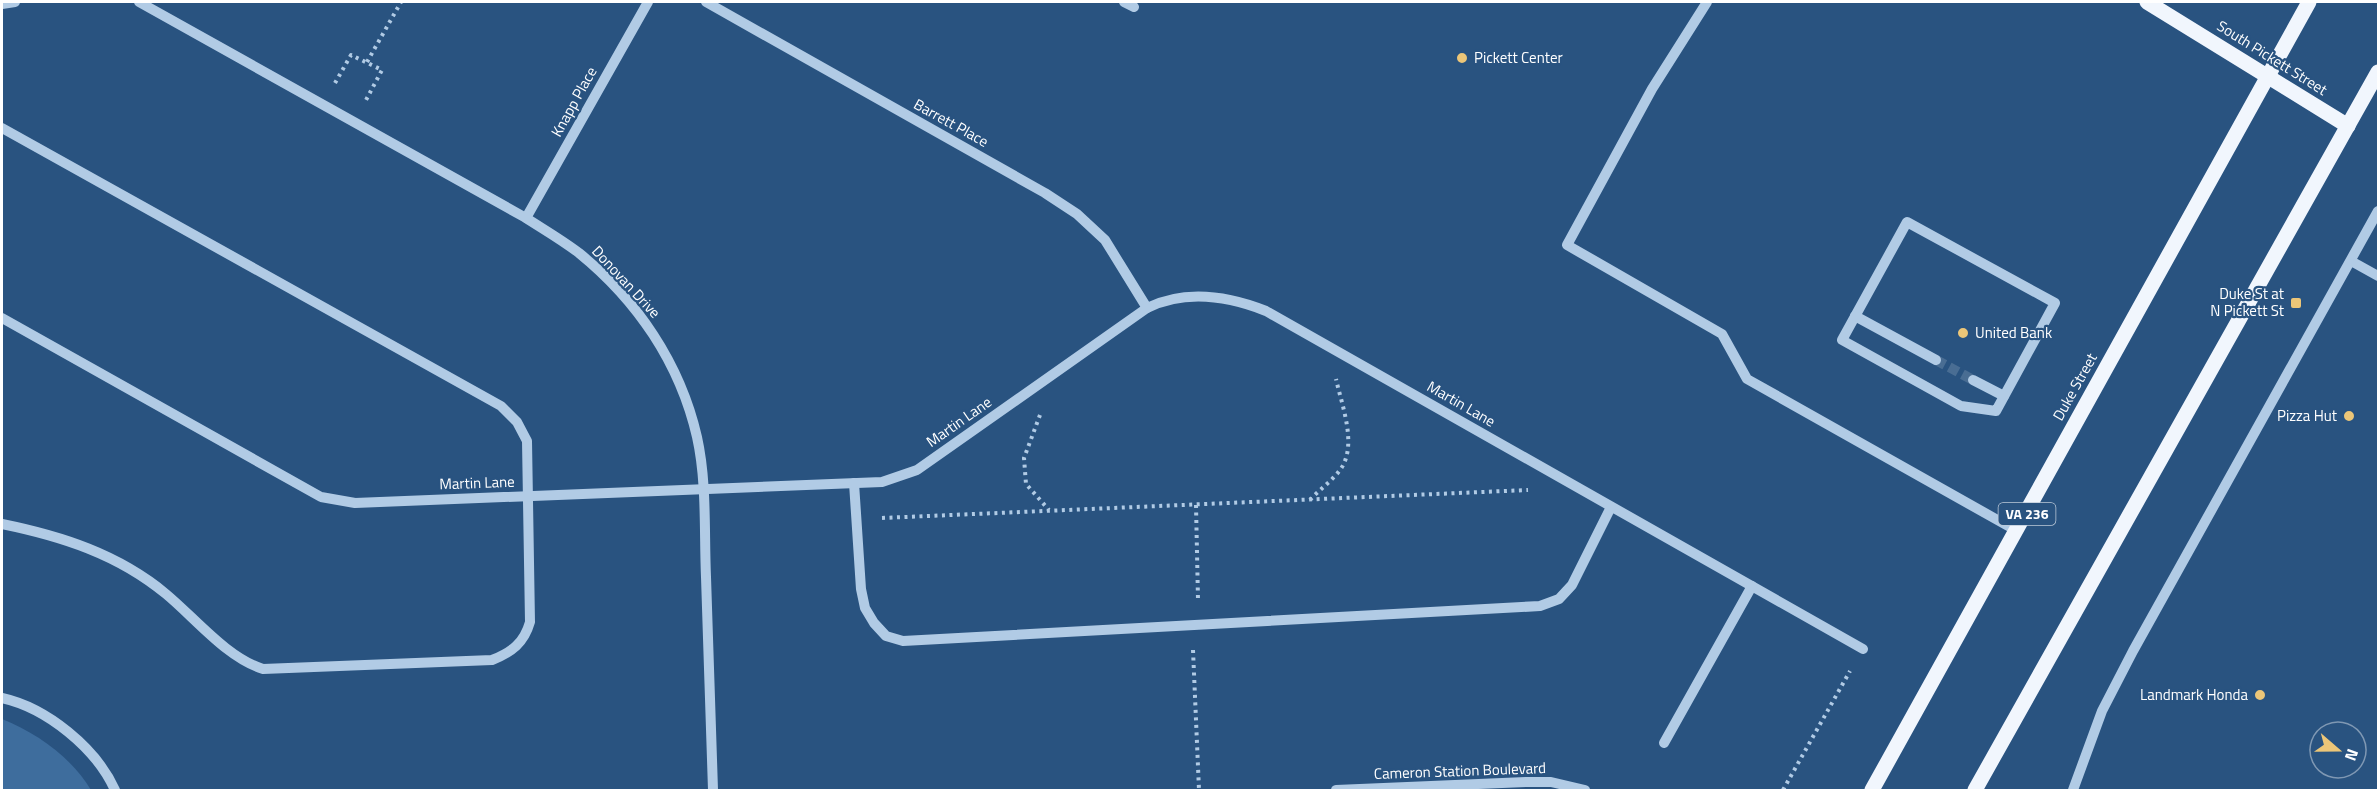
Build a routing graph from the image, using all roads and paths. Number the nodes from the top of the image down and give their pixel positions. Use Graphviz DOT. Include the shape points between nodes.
graph roads {
  1 [pos="15,2"];
  2 [pos="139,2"];
  3 [pos="401,2"];
  4 [pos="648,2"];
  5 [pos="706,2"];
  6 [pos="1707,2"];
  7 [pos="2147,2"];
  8 [pos="2309,2"];
  9 [pos="2,4"];
  10 [pos="367,62"];
  11 [pos="2379,72"];
  12 [pos="2267,76"];
  13 [pos="323,105"];
  14 [pos="354,122"];
  15 [pos="2348,126"];
  16 [pos="2,128"];
  17 [pos="2379,211"];
  18 [pos="526,218"];
  19 [pos="2351,261"];
  20 [pos="2379,276"];
  21 [pos="1147,308"];
  22 [pos="1855,316"];
  23 [pos="2,318"];
  24 [pos="1328,346"];
  25 [pos="1936,360"];
  26 [pos="1054,373"];
  27 [pos="1973,380"];
  28 [pos="2004,396"];
  29 [pos="855,483"];
  30 [pos="703,489"];
  31 [pos="1530,490"];
  32 [pos="530,496"];
  33 [pos="1309,500"];
  34 [pos="1196,505"];
  35 [pos="1611,507"];
  36 [pos="1050,510"];
  37 [pos="857,519"];
  38 [pos="2,524"];
  39 [pos="2017,531"];
  40 [pos="1752,586"];
  41 [pos="1195,626"];
  42 [pos="1863,649"];
  43 [pos="2,698"];
  44 [pos="1664,743"];
  45 [pos="115,790"];
  46 [pos="713,790"];
  47 [pos="1199,790"];
  48 [pos="1336,790"];
  49 [pos="1584,790"];
  50 [pos="1783,790"];
  51 [pos="1872,790"];
  52 [pos="1976,790"];
  53 [pos="2073,790"];
  1 -- 9 [label="street"];
  2 -- 13 [label="street, Donovan Drive"];
  3 -- 10 [label="path"];
  4 -- 18 [label="street, Knapp Place"];
  5 -- 21 [label="street, Barrett Place" via="1077,214 1106,240"];
  6 -- 39 [label="street" via="1652,89 1567,245 1722,334 1747,379"];
  7 -- 12 [label="main road, South Pickett Street"];
  8 -- 12 [label="main road, Duke Street / VA 236"];
  10 -- 13 [label="path" via="351,55"];
  10 -- 14 [label="path" via="382,70"];
  11 -- 15 [label="main road"];
  12 -- 15 [label="main road, South Pickett Street"];
  12 -- 39 [label="main road, Duke Street / VA 236"];
  13 -- 14 [label="street, Donovan Drive"];
  14 -- 18 [label="street, Donovan Drive"];
  15 -- 52 [label="main road"];
  16 -- 32 [label="street" via="501,406 517,422 527,441"];
  17 -- 19 [label="street"];
  18 -- 30 [label="street, Donovan Drive" via="594,266 658,340 687,399 697,438"];
  19 -- 20 [label="street"];
  19 -- 53 [label="street" via="2112,691"];
  21 -- 24 [label="street, Martin Lane" via="1180,297 1211,296 1243,302"];
  21 -- 26 [label="street, Martin Lane"];
  22 -- 25 [label="street"];
  22 -- 28 [label="street" via="1842,340 1961,406 1996,411"];
  22 -- 28 [label="street" via="1907,222 2055,303"];
  23 -- 32 [label="street, Martin Lane" via="321,497 355,503"];
  24 -- 33 [label="path" via="1346,422 1348,451 1339,472"];
  24 -- 35 [label="street, Martin Lane"];
  26 -- 29 [label="street, Martin Lane" via="916,470 882,482"];
  26 -- 36 [label="path" via="1024,458 1026,484"];
  27 -- 28 [label="street"];
  29 -- 30 [label="street, Martin Lane"];
  29 -- 37 [label="street"];
  30 -- 32 [label="street, Martin Lane"];
  30 -- 46 [label="street, Donovan Drive"];
  31 -- 33 [label="path"];
  32 -- 38 [label="street" via="527,634 505,655 475,661 264,669 238,658 164,593 109,557 46,533"];
  33 -- 34 [label="path"];
  34 -- 36 [label="path"];
  34 -- 41 [label="path"];
  35 -- 40 [label="street, Martin Lane"];
  35 -- 41 [label="street" via="1572,585 1559,598 1540,606"];
  36 -- 37 [label="path"];
  37 -- 41 [label="street" via="865,608 886,636 903,641"];
  39 -- 51 [label="main road, Duke Street / VA 236"];
  40 -- 42 [label="street, Martin Lane"];
  40 -- 44 [label="street"];
  41 -- 47 [label="path"];
  42 -- 50 [label="path"];
  43 -- 45 [label="street" via="36,711 68,733 100,766"];
  48 -- 49 [label="street, Cameron Station Boulevard" via="1551,782"];
}
